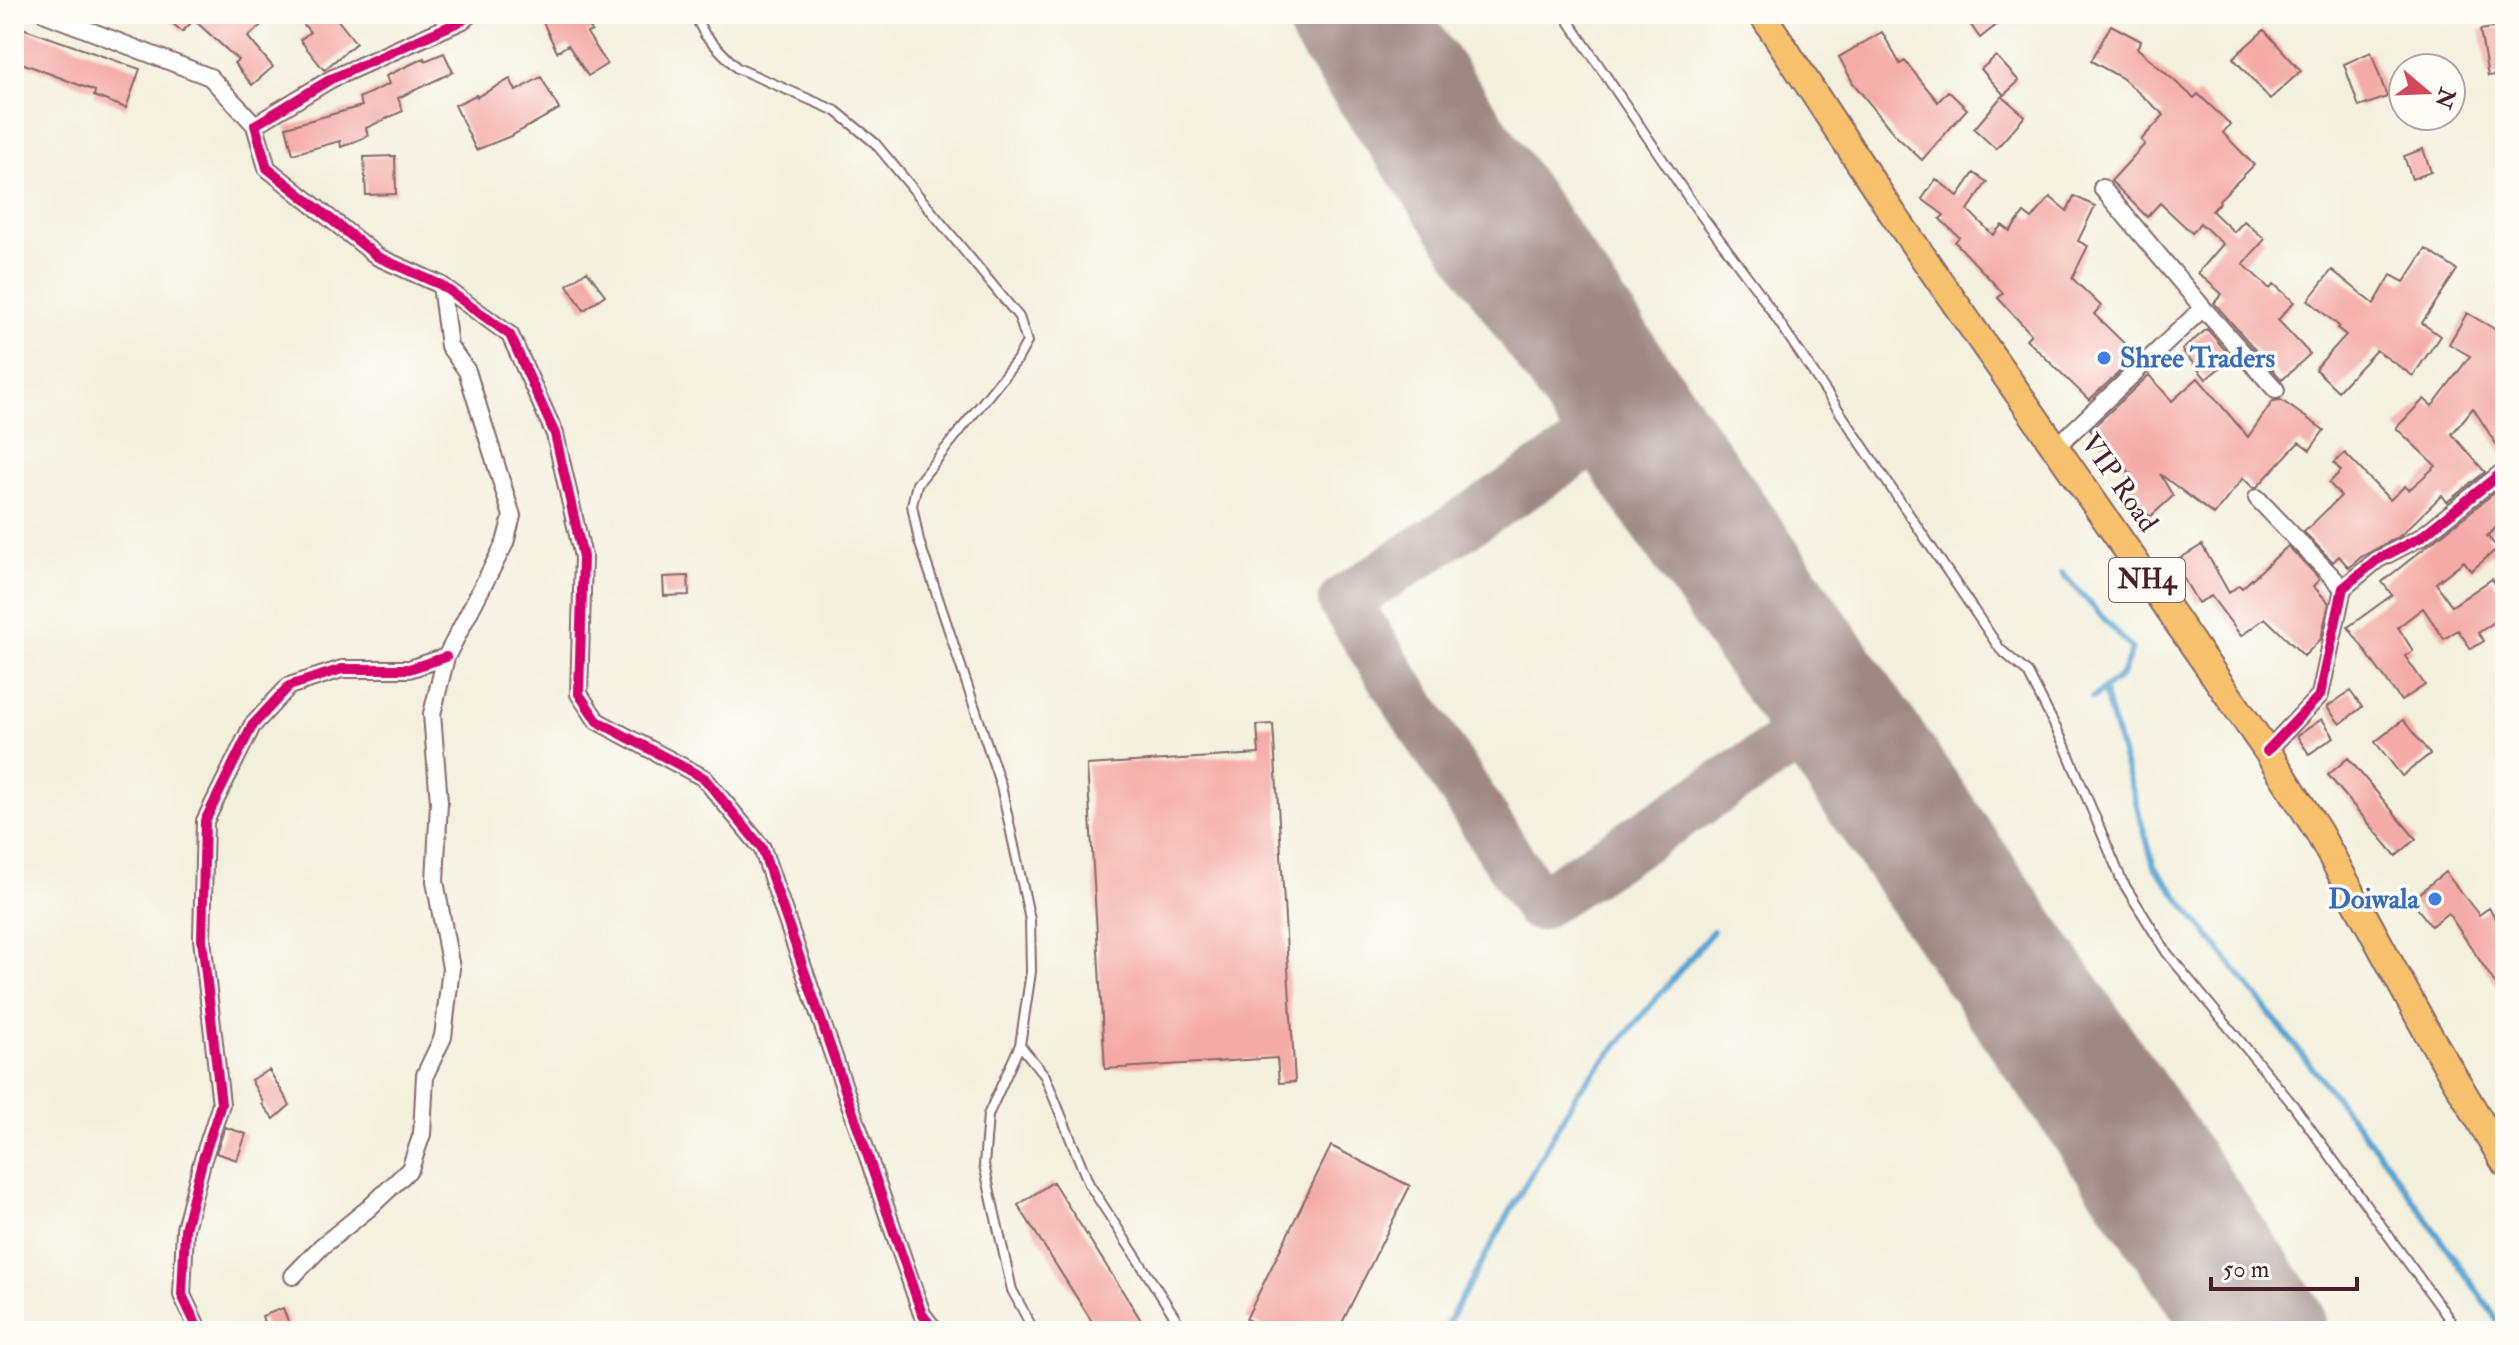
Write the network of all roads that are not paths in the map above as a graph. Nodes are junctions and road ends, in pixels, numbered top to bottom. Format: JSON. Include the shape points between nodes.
{"nodes":[{"id":1,"x":46,"y":14,"type":"edge"},
{"id":2,"x":470,"y":14,"type":"edge"},
{"id":3,"x":694,"y":14,"type":"edge"},
{"id":4,"x":1564,"y":14,"type":"edge"},
{"id":5,"x":1762,"y":14,"type":"edge"},
{"id":6,"x":255,"y":125,"type":"junction"},
{"id":7,"x":2102,"y":188,"type":"dead end"},
{"id":8,"x":441,"y":285,"type":"junction"},
{"id":9,"x":2203,"y":308,"type":"junction"},
{"id":10,"x":2276,"y":390,"type":"dead end"},
{"id":11,"x":2055,"y":448,"type":"junction"},
{"id":12,"x":2505,"y":470,"type":"edge"},
{"id":13,"x":2257,"y":498,"type":"dead end"},
{"id":14,"x":2343,"y":588,"type":"junction"},
{"id":15,"x":446,"y":657,"type":"junction"},
{"id":16,"x":2267,"y":751,"type":"junction"},
{"id":17,"x":1020,"y":1045,"type":"junction"},
{"id":18,"x":2505,"y":1163,"type":"edge"},
{"id":19,"x":293,"y":1276,"type":"dead end"},
{"id":20,"x":199,"y":1331,"type":"edge"},
{"id":21,"x":935,"y":1331,"type":"edge"},
{"id":22,"x":1034,"y":1331,"type":"edge"},
{"id":23,"x":1184,"y":1331,"type":"edge"},
{"id":24,"x":2458,"y":1331,"type":"edge"}],
"edges":[{"from":1,"to":6,"type":"street","via":[[210,77]]},
{"from":2,"to":6,"type":"street","via":[[331,79]]},
{"from":3,"to":17,"type":"lane","via":[[705,35],[737,68],[836,111],[875,143],[1019,317],[1027,342],[917,484],[912,505],[919,541],[1001,786],[1030,920],[1031,972]]},
{"from":4,"to":24,"type":"lane","via":[[2000,649],[2028,673],[2122,881],[2167,953],[2294,1106]]},
{"from":5,"to":11,"type":"highway","name":"VIP Road","number":"NH4"},
{"from":6,"to":8,"type":"street","via":[[267,168],[378,257]]},
{"from":7,"to":9,"type":"street"},
{"from":8,"to":15,"type":"street","via":[[449,346],[467,371],[512,516],[505,543]]},
{"from":8,"to":21,"type":"street","via":[[510,335],[555,434],[583,557],[579,694],[597,721],[704,778],[762,848],[922,1314]]},
{"from":9,"to":10,"type":"street"},
{"from":9,"to":11,"type":"street"},
{"from":11,"to":16,"type":"highway","name":"VIP Road","number":"NH4"},
{"from":12,"to":14,"type":"street","via":[[2421,537],[2377,560]]},
{"from":13,"to":14,"type":"street"},
{"from":14,"to":16,"type":"street","via":[[2320,695]]},
{"from":15,"to":19,"type":"street","via":[[432,714],[439,802],[435,881],[451,968],[443,1037],[425,1075],[422,1134],[410,1169]]},
{"from":15,"to":20,"type":"street","via":[[409,669],[342,669],[289,686],[252,726],[205,821],[202,939],[221,1104],[185,1229],[182,1295]]},
{"from":16,"to":18,"type":"highway","name":"VIP Road","number":"NH4","via":[[2319,833]]},
{"from":17,"to":22,"type":"lane","via":[[988,1115],[984,1165],[1012,1290]]},
{"from":17,"to":23,"type":"lane","via":[[1045,1076],[1089,1184]]}]}
